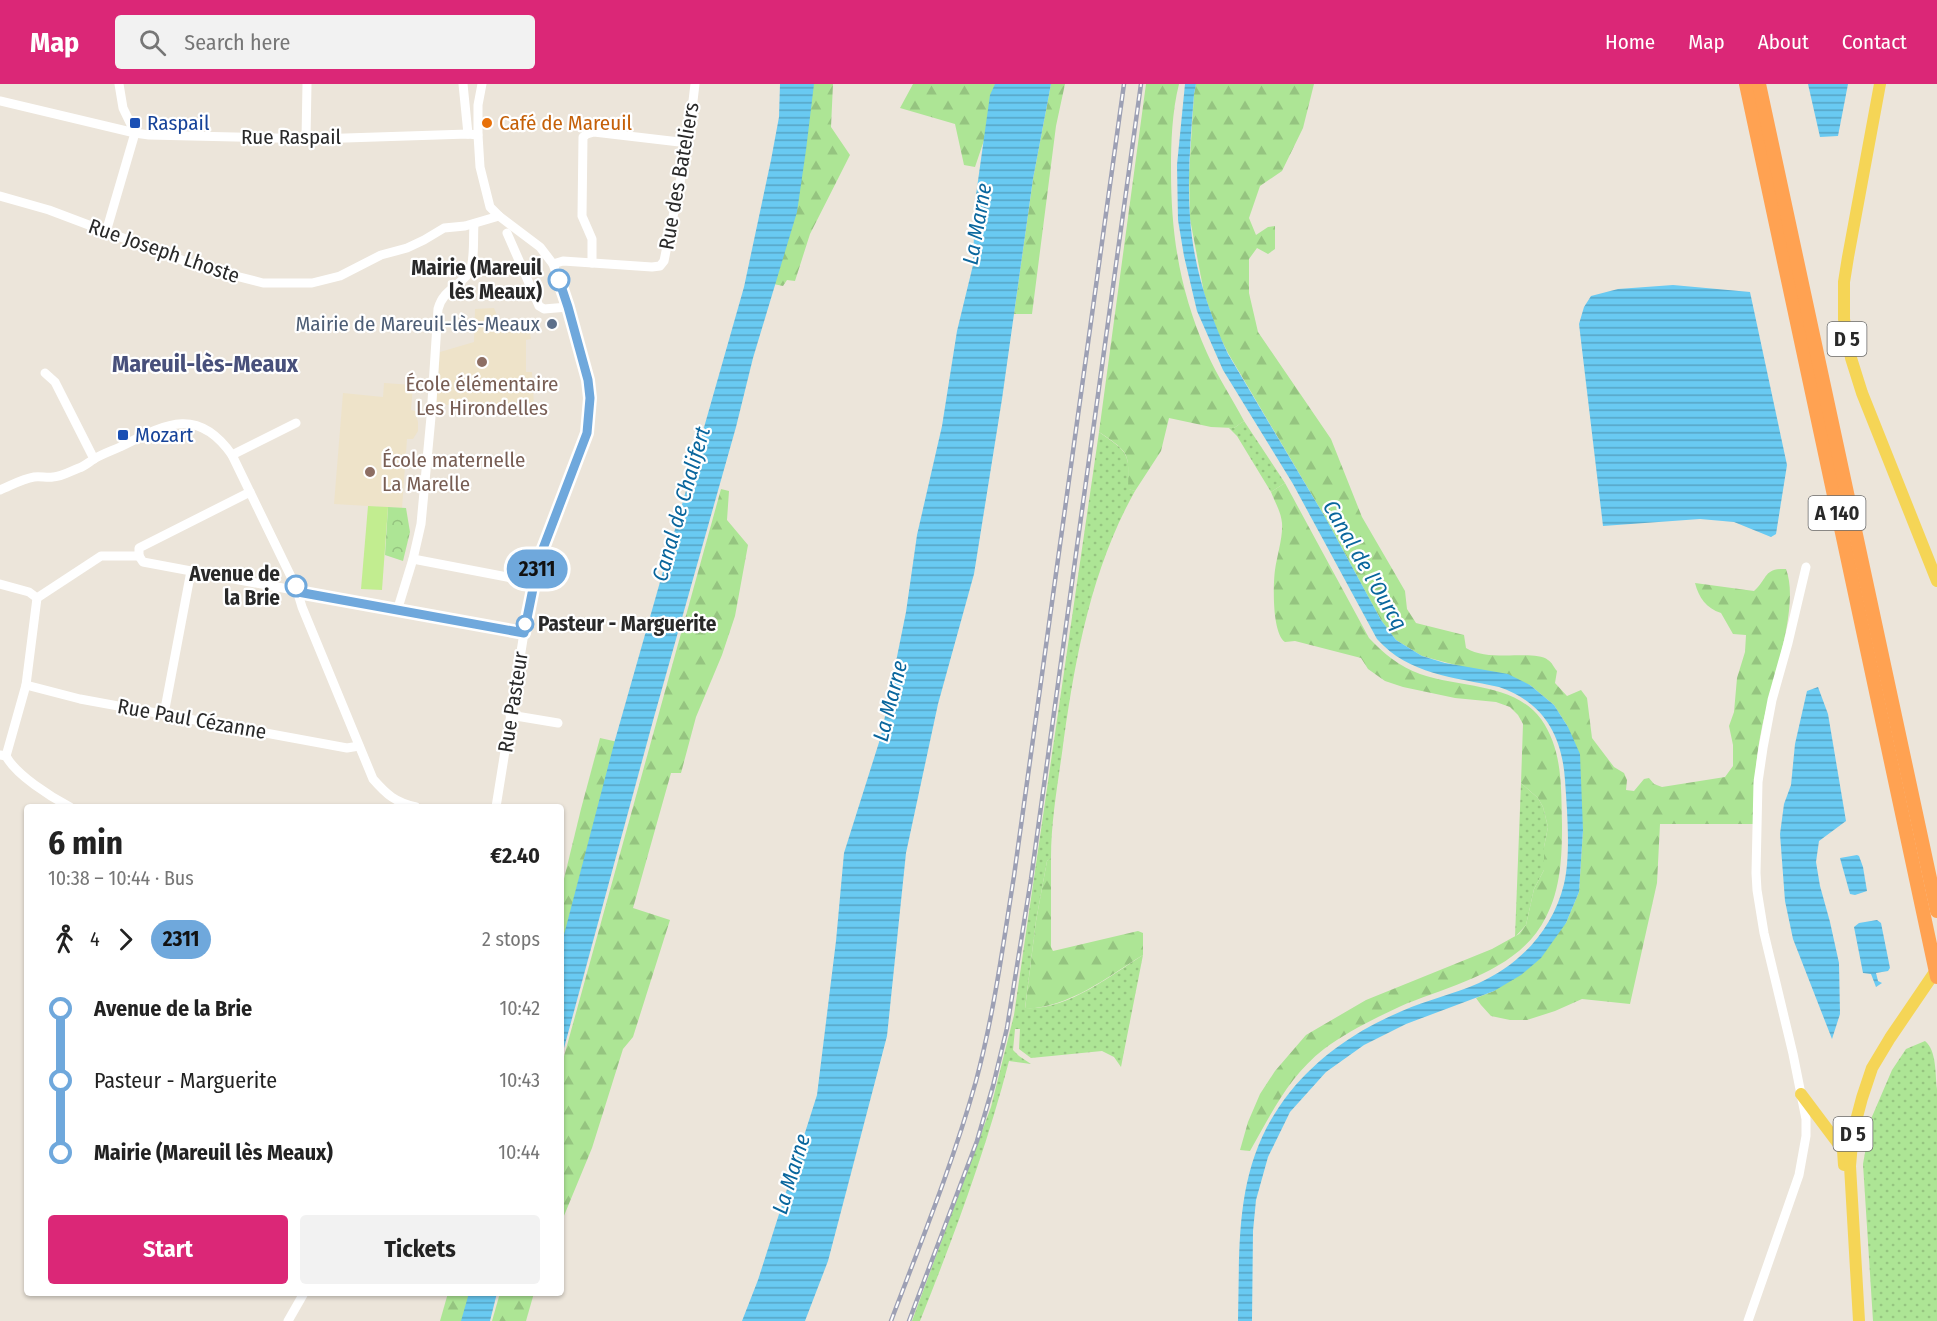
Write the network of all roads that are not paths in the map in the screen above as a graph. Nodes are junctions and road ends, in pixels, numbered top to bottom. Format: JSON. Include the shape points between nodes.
{"nodes":[{"id":1,"x":119,"y":84,"type":"edge"},
{"id":2,"x":307,"y":84,"type":"edge"},
{"id":3,"x":463,"y":84,"type":"edge"},
{"id":4,"x":482,"y":84,"type":"edge"},
{"id":5,"x":695,"y":84,"type":"edge"},
{"id":6,"x":1746,"y":84,"type":"edge"},
{"id":7,"x":1759,"y":84,"type":"edge"},
{"id":8,"x":1880,"y":84,"type":"edge"},
{"id":9,"x":0,"y":100,"type":"edge"},
{"id":10,"x":135,"y":134,"type":"junction"},
{"id":11,"x":473,"y":134,"type":"junction"},
{"id":12,"x":306,"y":139,"type":"junction"},
{"id":13,"x":688,"y":143,"type":"junction"},
{"id":14,"x":0,"y":196,"type":"edge"},
{"id":15,"x":499,"y":216,"type":"junction"},
{"id":16,"x":474,"y":224,"type":"junction"},
{"id":17,"x":106,"y":231,"type":"junction"},
{"id":18,"x":507,"y":233,"type":"dead end"},
{"id":19,"x":592,"y":263,"type":"junction"},
{"id":20,"x":553,"y":264,"type":"junction"},
{"id":21,"x":568,"y":307,"type":"junction"},
{"id":22,"x":45,"y":373,"type":"dead end"},
{"id":23,"x":296,"y":423,"type":"dead end"},
{"id":24,"x":232,"y":455,"type":"junction"},
{"id":25,"x":94,"y":459,"type":"junction"},
{"id":26,"x":0,"y":490,"type":"edge"},
{"id":27,"x":250,"y":492,"type":"junction"},
{"id":28,"x":139,"y":556,"type":"junction"},
{"id":29,"x":413,"y":559,"type":"junction"},
{"id":30,"x":1806,"y":567,"type":"dead end"},
{"id":31,"x":191,"y":572,"type":"junction"},
{"id":32,"x":1937,"y":581,"type":"edge"},
{"id":33,"x":0,"y":584,"type":"edge"},
{"id":34,"x":534,"y":586,"type":"junction"},
{"id":35,"x":298,"y":592,"type":"junction"},
{"id":36,"x":37,"y":597,"type":"junction"},
{"id":37,"x":397,"y":611,"type":"junction"},
{"id":38,"x":524,"y":633,"type":"junction"},
{"id":39,"x":26,"y":685,"type":"junction"},
{"id":40,"x":164,"y":714,"type":"junction"},
{"id":41,"x":510,"y":715,"type":"junction"},
{"id":42,"x":558,"y":723,"type":"dead end"},
{"id":43,"x":359,"y":746,"type":"junction"},
{"id":44,"x":3,"y":756,"type":"edge"},
{"id":45,"x":64,"y":804,"type":"edge"},
{"id":46,"x":403,"y":804,"type":"edge"},
{"id":47,"x":496,"y":804,"type":"edge"},
{"id":48,"x":1937,"y":911,"type":"edge"},
{"id":49,"x":1937,"y":969,"type":"edge"},
{"id":50,"x":1937,"y":977,"type":"edge"},
{"id":51,"x":1801,"y":1094,"type":"junction"},
{"id":52,"x":302,"y":1296,"type":"edge"},
{"id":53,"x":1858,"y":1301,"type":"junction"},
{"id":54,"x":288,"y":1321,"type":"edge"},
{"id":55,"x":1748,"y":1321,"type":"edge"},
{"id":56,"x":1859,"y":1321,"type":"edge"}],
"edges":[{"from":1,"to":10,"type":"street","via":[[123,108]]},
{"from":2,"to":12,"type":"street"},
{"from":3,"to":11,"type":"street"},
{"from":4,"to":11,"type":"street"},
{"from":5,"to":13,"type":"street","name":"Rue des Bateliers"},
{"from":6,"to":50,"type":"highway","number":"A 140"},
{"from":7,"to":48,"type":"highway","number":"A 140"},
{"from":8,"to":32,"type":"main road","number":"D 5","via":[[1844,282],[1844,319],[1862,393]]},
{"from":9,"to":10,"type":"street","name":"Rue Raspail"},
{"from":10,"to":12,"type":"street","name":"Rue Raspail"},
{"from":10,"to":17,"type":"street"},
{"from":11,"to":12,"type":"street","name":"Rue Raspail"},
{"from":11,"to":15,"type":"street","via":[[487,198]]},
{"from":13,"to":19,"type":"street","name":"Rue des Bateliers","via":[[664,261],[660,266]]},
{"from":13,"to":19,"type":"street","via":[[594,132],[583,137],[582,216],[592,238]]},
{"from":14,"to":17,"type":"street","name":"Rue Joseph Lhoste"},
{"from":15,"to":16,"type":"street","name":"Rue Joseph Lhoste"},
{"from":15,"to":20,"type":"street","via":[[540,247]]},
{"from":16,"to":17,"type":"street","name":"Rue Joseph Lhoste","via":[[444,228],[340,276],[312,283],[263,283],[225,274]]},
{"from":16,"to":29,"type":"street","via":[[472,266],[440,300],[438,309],[423,506]]},
{"from":18,"to":21,"type":"street","via":[[539,306]]},
{"from":19,"to":20,"type":"street"},
{"from":20,"to":21,"type":"street","name":"Rue Pasteur"},
{"from":21,"to":34,"type":"street","name":"Rue Pasteur","via":[[588,380],[587,433],[539,559]]},
{"from":22,"to":25,"type":"street","via":[[55,382]]},
{"from":23,"to":24,"type":"street"},
{"from":24,"to":25,"type":"street","via":[[212,433],[178,423]]},
{"from":24,"to":27,"type":"street"},
{"from":25,"to":26,"type":"street","via":[[55,477],[18,481]]},
{"from":27,"to":28,"type":"street","via":[[139,548]]},
{"from":27,"to":35,"type":"street"},
{"from":28,"to":31,"type":"street","via":[[143,562]]},
{"from":28,"to":36,"type":"street","via":[[101,556]]},
{"from":29,"to":34,"type":"street"},
{"from":29,"to":37,"type":"street"},
{"from":30,"to":51,"type":"street","via":[[1763,748],[1758,782],[1756,873],[1764,933]]},
{"from":31,"to":35,"type":"street"},
{"from":31,"to":40,"type":"street"},
{"from":33,"to":36,"type":"street"},
{"from":34,"to":38,"type":"street","name":"Rue Pasteur"},
{"from":35,"to":37,"type":"street"},
{"from":35,"to":43,"type":"street"},
{"from":36,"to":39,"type":"street"},
{"from":37,"to":38,"type":"street"},
{"from":38,"to":41,"type":"street","name":"Rue Pasteur"},
{"from":39,"to":40,"type":"street","name":"Rue Paul Cézanne"},
{"from":39,"to":44,"type":"street"},
{"from":40,"to":43,"type":"street","name":"Rue Paul Cézanne","via":[[347,748]]},
{"from":41,"to":42,"type":"street"},
{"from":41,"to":47,"type":"street","name":"Rue Pasteur"},
{"from":43,"to":46,"type":"street","via":[[373,779]]},
{"from":44,"to":45,"type":"street"},
{"from":49,"to":53,"type":"main road","number":"D 5","via":[[1872,1068],[1853,1131],[1850,1166]]},
{"from":51,"to":53,"type":"main road","via":[[1843,1150]]},
{"from":51,"to":55,"type":"street","via":[[1806,1136],[1799,1175]]},
{"from":52,"to":54,"type":"street"},
{"from":53,"to":56,"type":"main road","number":"D 5"}]}
